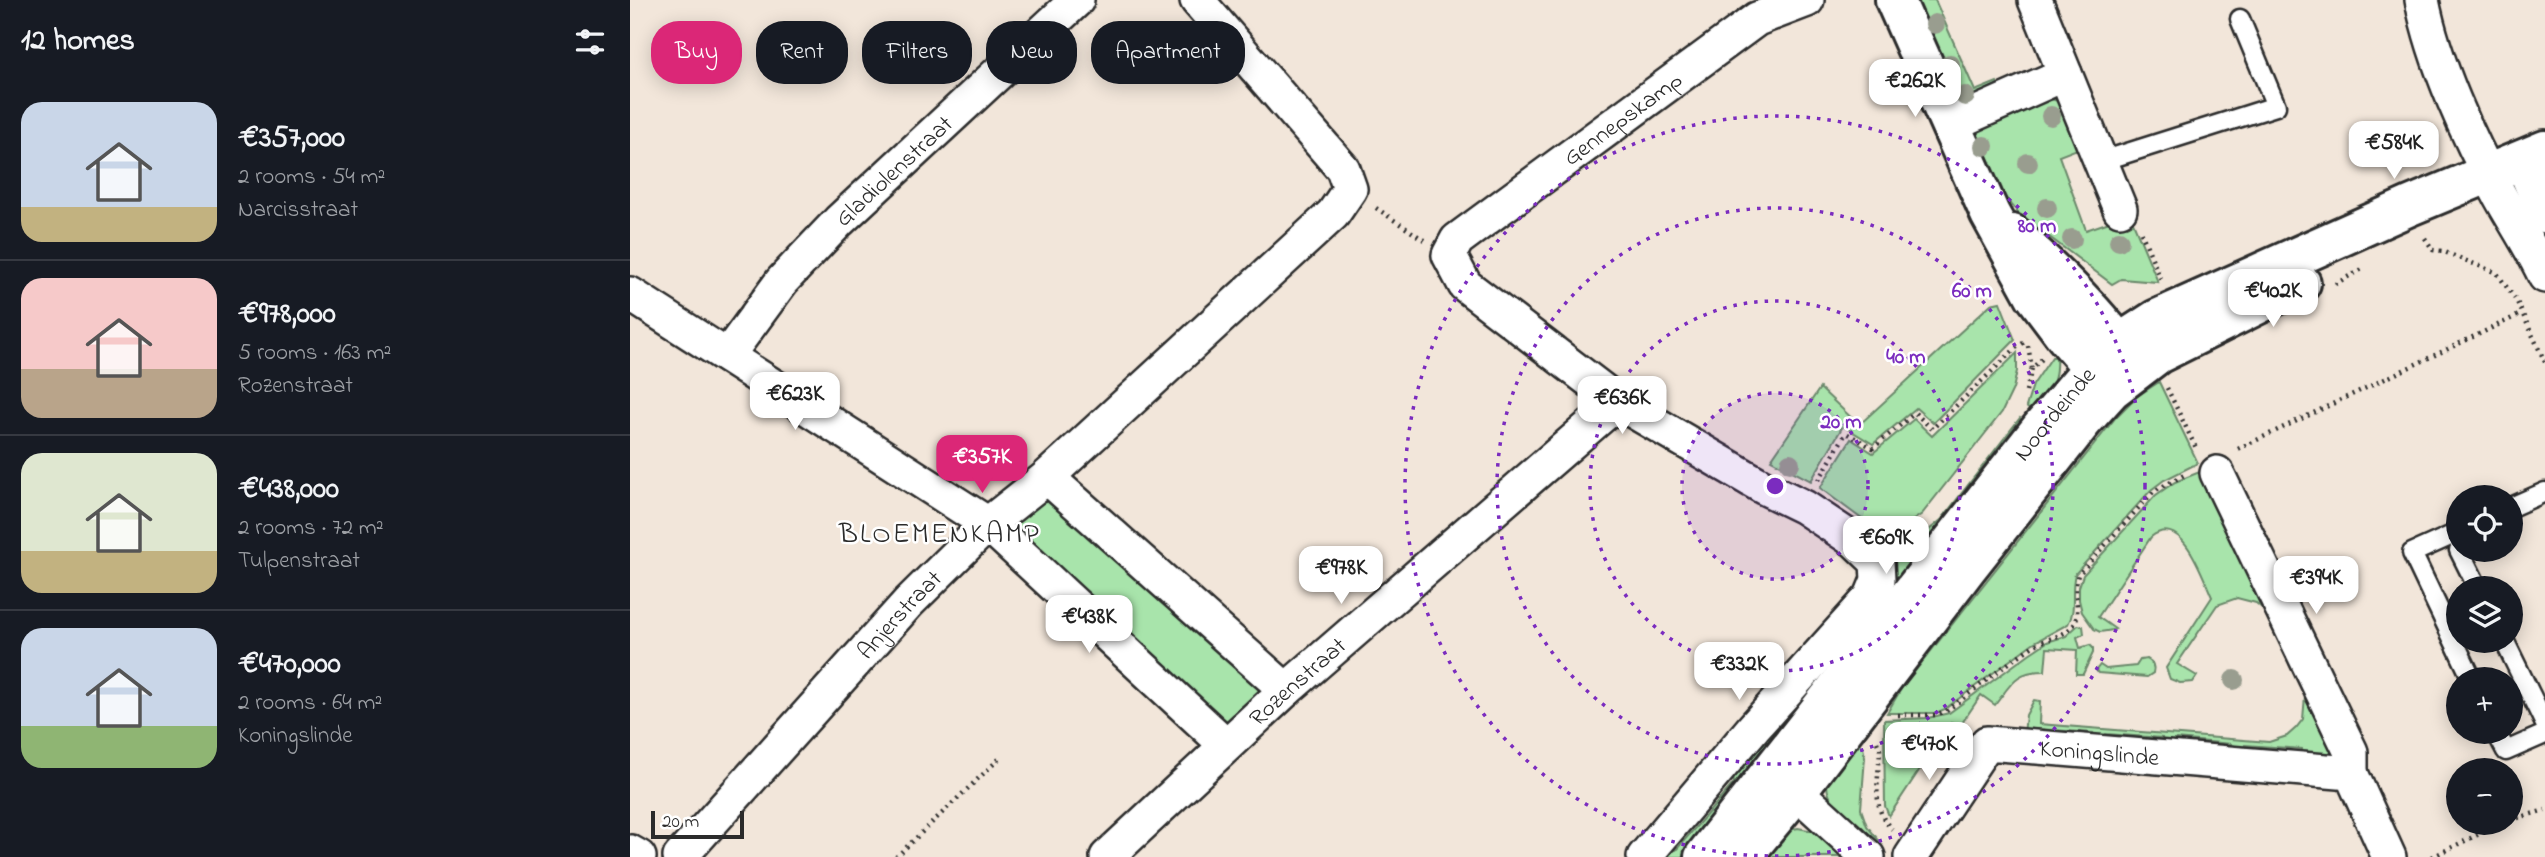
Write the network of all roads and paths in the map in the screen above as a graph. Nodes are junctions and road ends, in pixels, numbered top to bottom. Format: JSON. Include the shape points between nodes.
{"nodes":[{"id":1,"x":1077,"y":0,"type":"edge"},
{"id":2,"x":1197,"y":0,"type":"edge"},
{"id":3,"x":1807,"y":0,"type":"edge"},
{"id":4,"x":1895,"y":0,"type":"edge"},
{"id":5,"x":2035,"y":0,"type":"edge"},
{"id":6,"x":2422,"y":0,"type":"edge"},
{"id":7,"x":2240,"y":19,"type":"dead end"},
{"id":8,"x":2065,"y":74,"type":"junction"},
{"id":9,"x":1950,"y":125,"type":"junction"},
{"id":10,"x":2102,"y":161,"type":"junction"},
{"id":11,"x":2525,"y":179,"type":"edge"},
{"id":12,"x":1350,"y":189,"type":"junction"},
{"id":13,"x":2120,"y":209,"type":"joint"},
{"id":14,"x":2419,"y":228,"type":"junction"},
{"id":15,"x":1449,"y":255,"type":"junction"},
{"id":16,"x":2545,"y":276,"type":"edge"},
{"id":17,"x":2163,"y":284,"type":"dead end"},
{"id":18,"x":630,"y":294,"type":"edge"},
{"id":19,"x":2521,"y":314,"type":"junction"},
{"id":20,"x":2027,"y":340,"type":"dead end"},
{"id":21,"x":727,"y":356,"type":"junction"},
{"id":22,"x":2545,"y":362,"type":"edge"},
{"id":23,"x":2126,"y":371,"type":"junction"},
{"id":24,"x":1618,"y":402,"type":"junction"},
{"id":25,"x":2211,"y":469,"type":"junction"},
{"id":26,"x":1046,"y":477,"type":"junction"},
{"id":27,"x":2545,"y":492,"type":"edge"},
{"id":28,"x":2523,"y":502,"type":"edge"},
{"id":29,"x":1804,"y":507,"type":"junction"},
{"id":30,"x":988,"y":524,"type":"junction"},
{"id":31,"x":2446,"y":544,"type":"edge"},
{"id":32,"x":2510,"y":653,"type":"edge"},
{"id":33,"x":2466,"y":667,"type":"edge"},
{"id":34,"x":1286,"y":690,"type":"junction"},
{"id":35,"x":1895,"y":715,"type":"dead end"},
{"id":36,"x":2545,"y":724,"type":"edge"},
{"id":37,"x":1871,"y":734,"type":"dead end"},
{"id":38,"x":2545,"y":734,"type":"edge"},
{"id":39,"x":2503,"y":744,"type":"edge"},
{"id":40,"x":2522,"y":744,"type":"edge"},
{"id":41,"x":2523,"y":744,"type":"edge"},
{"id":42,"x":1226,"y":745,"type":"junction"},
{"id":43,"x":1002,"y":756,"type":"dead end"},
{"id":44,"x":2351,"y":773,"type":"junction"},
{"id":45,"x":1784,"y":780,"type":"junction"},
{"id":46,"x":2545,"y":810,"type":"edge"},
{"id":47,"x":2523,"y":816,"type":"edge"},
{"id":48,"x":2477,"y":835,"type":"edge"},
{"id":49,"x":630,"y":852,"type":"edge"},
{"id":50,"x":1913,"y":854,"type":"edge"},
{"id":51,"x":639,"y":857,"type":"edge"},
{"id":52,"x":680,"y":857,"type":"edge"},
{"id":53,"x":895,"y":857,"type":"edge"},
{"id":54,"x":1107,"y":857,"type":"edge"},
{"id":55,"x":1644,"y":857,"type":"edge"},
{"id":56,"x":1704,"y":857,"type":"edge"},
{"id":57,"x":1742,"y":857,"type":"edge"},
{"id":58,"x":1868,"y":857,"type":"edge"},
{"id":59,"x":2389,"y":857,"type":"edge"},
{"id":60,"x":2432,"y":857,"type":"edge"}],
"edges":[{"from":1,"to":21,"type":"street","name":"Gladiolenstraat","via":[[839,221],[782,281]]},
{"from":2,"to":12,"type":"street","via":[[1343,169]]},
{"from":3,"to":15,"type":"street","name":"Gennepskamp","via":[[1756,19],[1457,240]]},
{"from":4,"to":9,"type":"street"},
{"from":5,"to":8,"type":"street"},
{"from":6,"to":11,"type":"street","via":[[2428,35],[2456,103]]},
{"from":7,"to":10,"type":"lane","via":[[2276,106]]},
{"from":8,"to":9,"type":"street"},
{"from":8,"to":10,"type":"street"},
{"from":9,"to":23,"type":"street","via":[[1990,214],[2059,277]]},
{"from":10,"to":13,"type":"street"},
{"from":11,"to":14,"type":"street","name":"Noordeinde"},
{"from":11,"to":16,"type":"street","via":[[2533,251]]},
{"from":11,"to":23,"type":"street","name":"Noordeinde","via":[[2157,319]]},
{"from":12,"to":15,"type":"path"},
{"from":12,"to":26,"type":"street","name":"Anjerstraat","via":[[1333,214]]},
{"from":13,"to":17,"type":"path","via":[[2133,212]]},
{"from":14,"to":19,"type":"path","via":[[2432,250],[2497,273]]},
{"from":14,"to":23,"type":"street","name":"Noordeinde"},
{"from":15,"to":24,"type":"street","via":[[1465,285]]},
{"from":18,"to":21,"type":"street"},
{"from":19,"to":22,"type":"path"},
{"from":19,"to":25,"type":"path"},
{"from":20,"to":29,"type":"path","via":[[1932,429],[1915,413],[1873,448],[1846,433]]},
{"from":21,"to":30,"type":"street"},
{"from":23,"to":25,"type":"path"},
{"from":23,"to":45,"type":"street","name":"Noordeinde","via":[[2042,427]]},
{"from":24,"to":29,"type":"street"},
{"from":24,"to":34,"type":"street","name":"Rozenstraat"},
{"from":25,"to":35,"type":"path","via":[[2169,481],[2154,491],[2078,575],[2078,614],[2067,631],[2033,646],[1946,711]]},
{"from":25,"to":44,"type":"street","via":[[2351,752]]},
{"from":26,"to":30,"type":"street","name":"Anjerstraat"},
{"from":26,"to":34,"type":"street"},
{"from":27,"to":28,"type":"lane"},
{"from":29,"to":55,"type":"street","via":[[1877,562],[1878,580],[1871,597]]},
{"from":30,"to":42,"type":"street"},
{"from":30,"to":52,"type":"street","name":"Anjerstraat","via":[[908,603]]},
{"from":31,"to":33,"type":"lane","via":[[2412,553]]},
{"from":32,"to":36,"type":"lane"},
{"from":34,"to":42,"type":"street","name":"Rozenstraat"},
{"from":37,"to":50,"type":"path","via":[[1880,750],[1880,816]]},
{"from":38,"to":41,"type":"lane"},
{"from":39,"to":40,"type":"lane","via":[[2506,751]]},
{"from":42,"to":54,"type":"street","name":"Rozenstraat"},
{"from":43,"to":53,"type":"path"},
{"from":44,"to":50,"type":"street","name":"Koningslinde","via":[[1987,743]]},
{"from":44,"to":59,"type":"street"},
{"from":45,"to":56,"type":"street","name":"Noordeinde"},
{"from":45,"to":57,"type":"street","name":"Noordeinde"},
{"from":45,"to":58,"type":"street"},
{"from":46,"to":47,"type":"path"},
{"from":48,"to":60,"type":"path"},
{"from":49,"to":51,"type":"street"}]}
